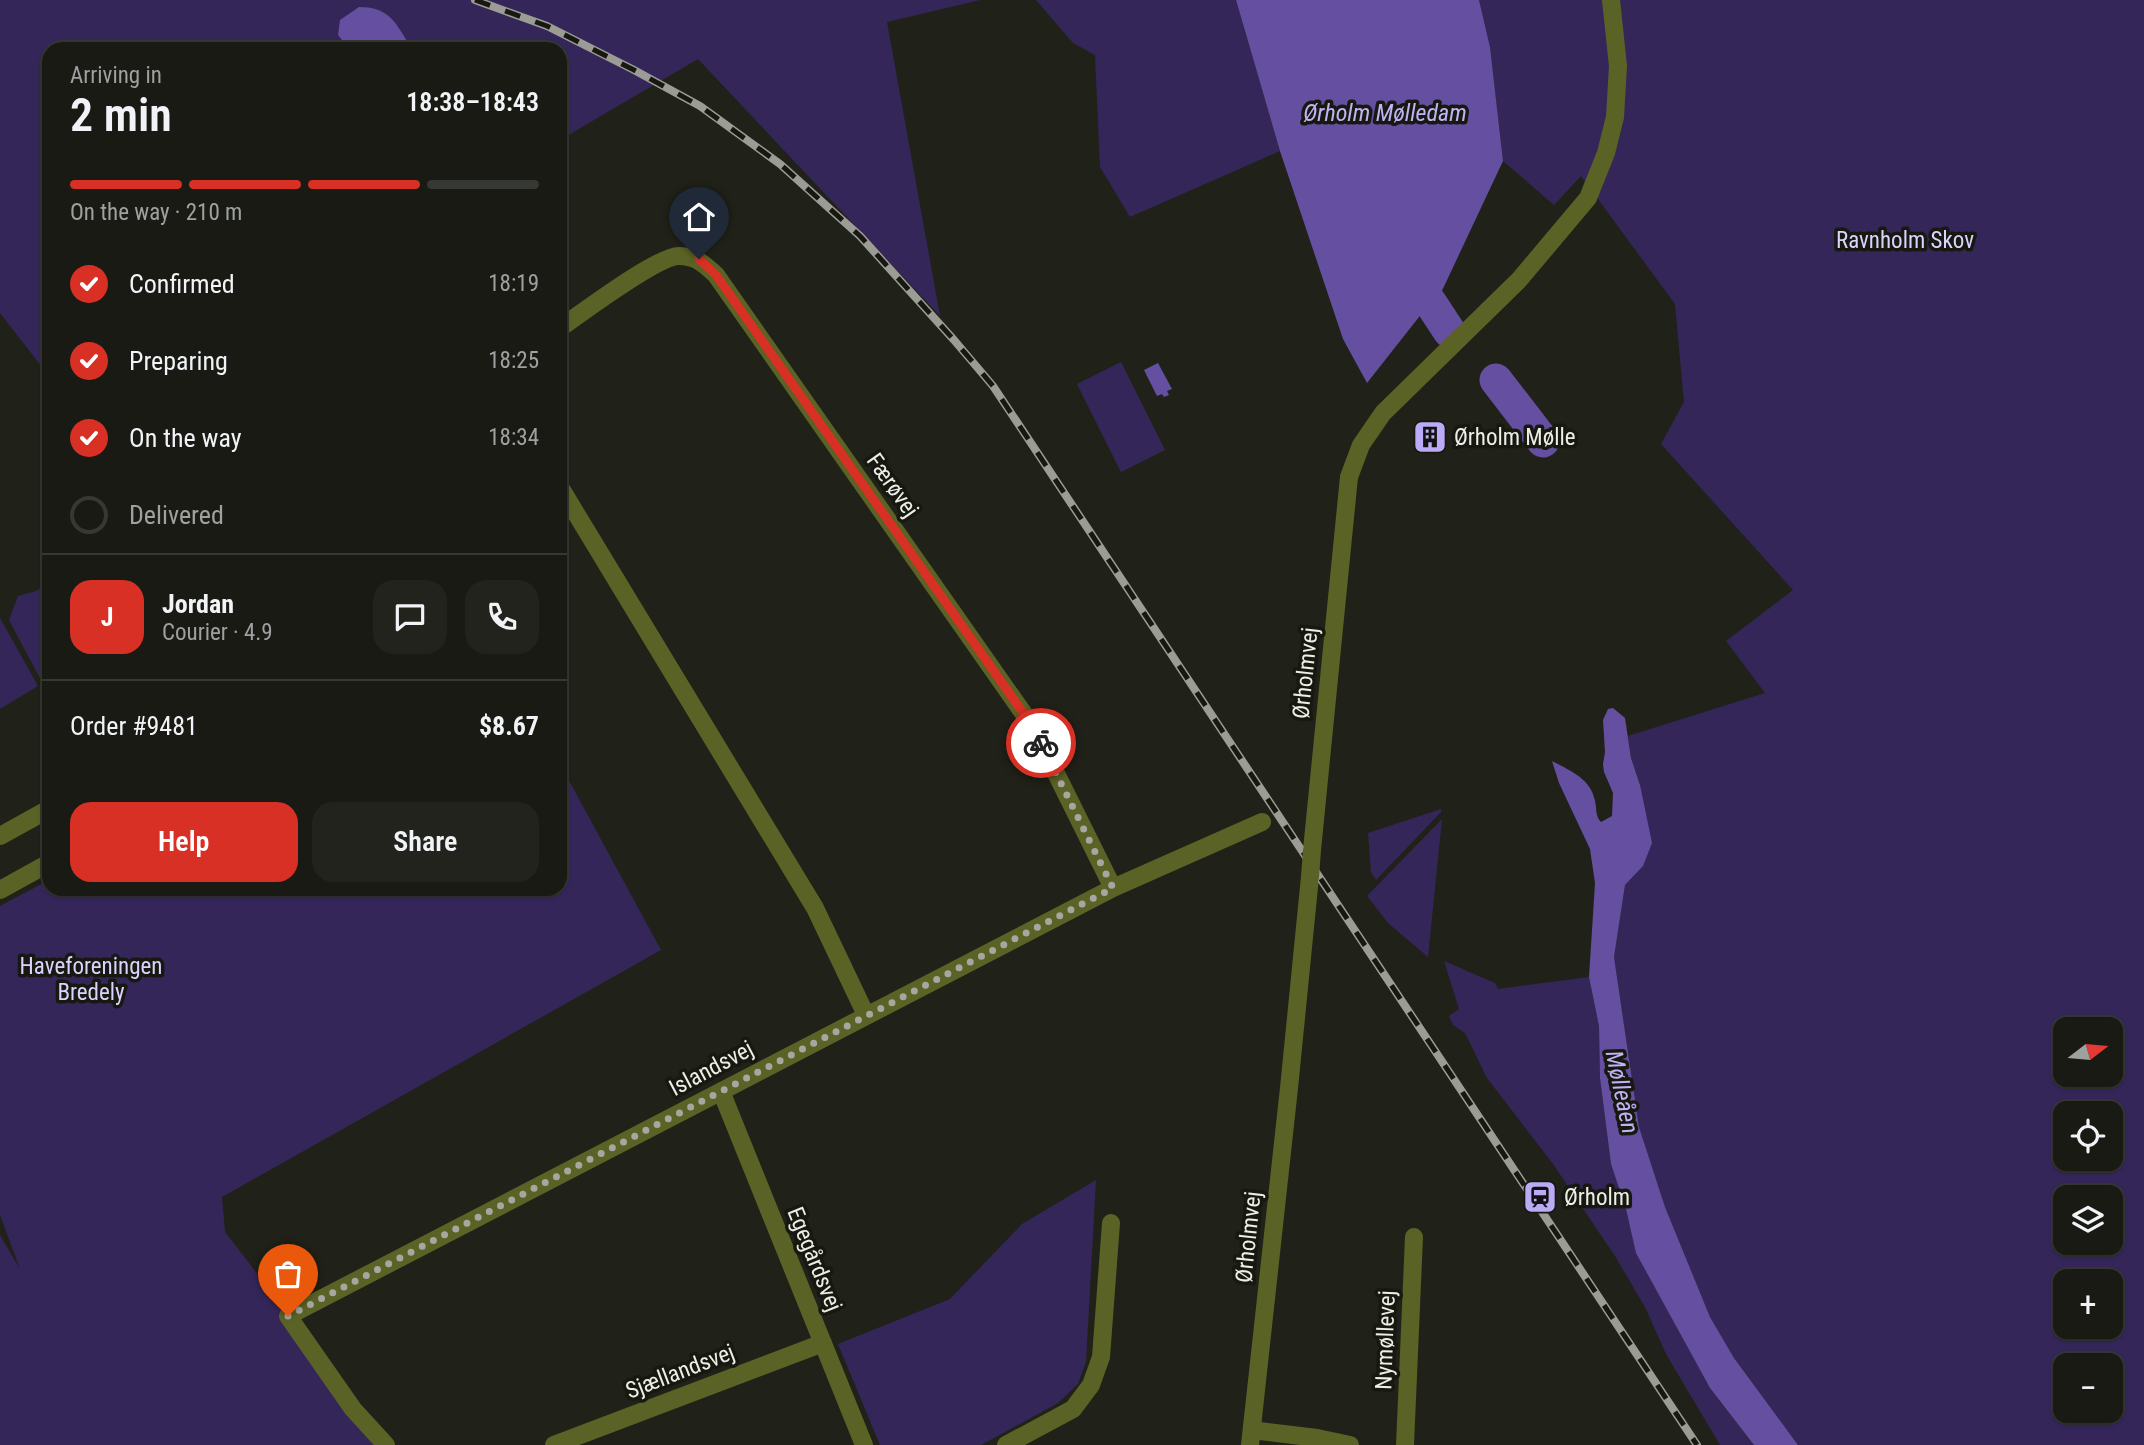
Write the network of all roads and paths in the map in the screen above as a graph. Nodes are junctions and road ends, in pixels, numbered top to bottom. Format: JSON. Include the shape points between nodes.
{"nodes":[{"id":1,"x":1611,"y":0,"type":"edge"},
{"id":2,"x":567,"y":323,"type":"edge"},
{"id":3,"x":567,"y":499,"type":"edge"},
{"id":4,"x":42,"y":813,"type":"edge"},
{"id":5,"x":1262,"y":822,"type":"dead end"},
{"id":6,"x":0,"y":836,"type":"edge"},
{"id":7,"x":42,"y":867,"type":"edge"},
{"id":8,"x":1113,"y":888,"type":"junction"},
{"id":9,"x":0,"y":890,"type":"edge"},
{"id":10,"x":866,"y":1015,"type":"junction"},
{"id":11,"x":721,"y":1091,"type":"junction"},
{"id":12,"x":1111,"y":1223,"type":"dead end"},
{"id":13,"x":1414,"y":1237,"type":"dead end"},
{"id":14,"x":823,"y":1343,"type":"junction"},
{"id":15,"x":1251,"y":1437,"type":"edge"},
{"id":16,"x":386,"y":1445,"type":"edge"},
{"id":17,"x":554,"y":1445,"type":"edge"},
{"id":18,"x":864,"y":1445,"type":"edge"},
{"id":19,"x":1006,"y":1445,"type":"edge"},
{"id":20,"x":1350,"y":1445,"type":"edge"},
{"id":21,"x":1405,"y":1445,"type":"edge"}],
"edges":[{"from":1,"to":15,"type":"street","name":"Ørholmvej","bridge":true,"via":[[1618,66],[1615,117],[1588,198],[1528,271],[1383,413],[1361,445],[1349,477]]},
{"from":2,"to":8,"type":"street","name":"Færøvej","via":[[651,267],[677,256],[699,259],[716,275],[1033,727]]},
{"from":3,"to":10,"type":"street","via":[[815,908]]},
{"from":4,"to":6,"type":"street"},
{"from":5,"to":8,"type":"street","name":"Islandsvej"},
{"from":7,"to":9,"type":"street"},
{"from":8,"to":10,"type":"street","name":"Islandsvej"},
{"from":10,"to":11,"type":"street","name":"Islandsvej"},
{"from":11,"to":14,"type":"street","name":"Egegårdsvej"},
{"from":11,"to":16,"type":"street","name":"Islandsvej","via":[[288,1316],[353,1409]]},
{"from":12,"to":19,"type":"street","via":[[1101,1357],[1091,1385],[1073,1409]]},
{"from":13,"to":21,"type":"street","name":"Nymøllevej"},
{"from":14,"to":17,"type":"street","name":"Sjællandsvej"},
{"from":14,"to":18,"type":"street","name":"Egegårdsvej"},
{"from":15,"to":20,"type":"street","via":[[1317,1438]]}]}
